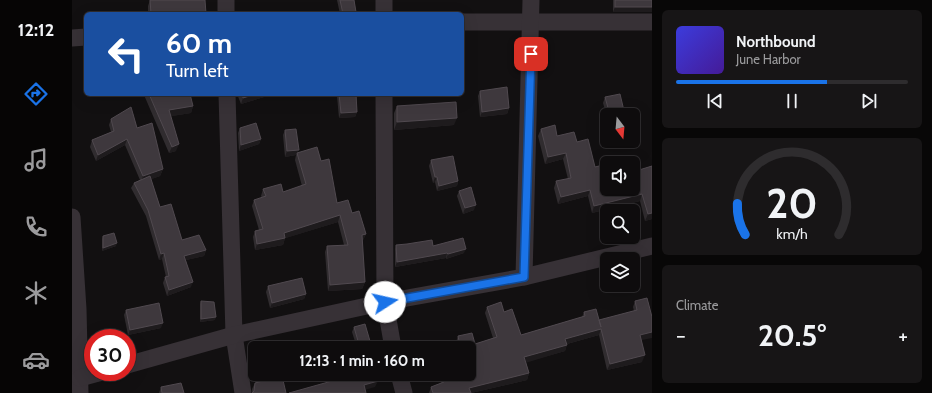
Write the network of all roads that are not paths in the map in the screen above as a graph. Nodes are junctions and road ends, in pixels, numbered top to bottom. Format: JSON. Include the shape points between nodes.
{"nodes":[{"id":1,"x":226,"y":0,"type":"edge"},
{"id":2,"x":384,"y":0,"type":"edge"},
{"id":3,"x":531,"y":0,"type":"edge"},
{"id":4,"x":226,"y":12,"type":"edge"},
{"id":5,"x":384,"y":12,"type":"edge"},
{"id":6,"x":464,"y":22,"type":"edge"},
{"id":7,"x":532,"y":22,"type":"junction"},
{"id":8,"x":652,"y":22,"type":"edge"},
{"id":9,"x":84,"y":37,"type":"edge"},
{"id":10,"x":72,"y":38,"type":"edge"},
{"id":11,"x":227,"y":96,"type":"edge"},
{"id":12,"x":384,"y":96,"type":"edge"},
{"id":13,"x":72,"y":217,"type":"edge"},
{"id":14,"x":652,"y":246,"type":"edge"},
{"id":15,"x":524,"y":277,"type":"junction"},
{"id":16,"x":385,"y":302,"type":"junction"},
{"id":17,"x":234,"y":335,"type":"junction"},
{"id":18,"x":392,"y":341,"type":"edge"},
{"id":19,"x":136,"y":362,"type":"edge"},
{"id":20,"x":401,"y":381,"type":"edge"},
{"id":21,"x":80,"y":386,"type":"edge"},
{"id":22,"x":243,"y":393,"type":"edge"},
{"id":23,"x":404,"y":393,"type":"edge"}],
"edges":[{"from":1,"to":4,"type":"street"},
{"from":2,"to":5,"type":"street"},
{"from":3,"to":7,"type":"street"},
{"from":6,"to":7,"type":"street"},
{"from":7,"to":8,"type":"street"},
{"from":7,"to":15,"type":"street"},
{"from":9,"to":10,"type":"street"},
{"from":11,"to":17,"type":"street"},
{"from":12,"to":16,"type":"street"},
{"from":13,"to":21,"type":"street"},
{"from":14,"to":15,"type":"street"},
{"from":15,"to":16,"type":"street"},
{"from":16,"to":17,"type":"street"},
{"from":16,"to":18,"type":"street"},
{"from":17,"to":19,"type":"street"},
{"from":17,"to":22,"type":"street"},
{"from":20,"to":23,"type":"street"}]}
